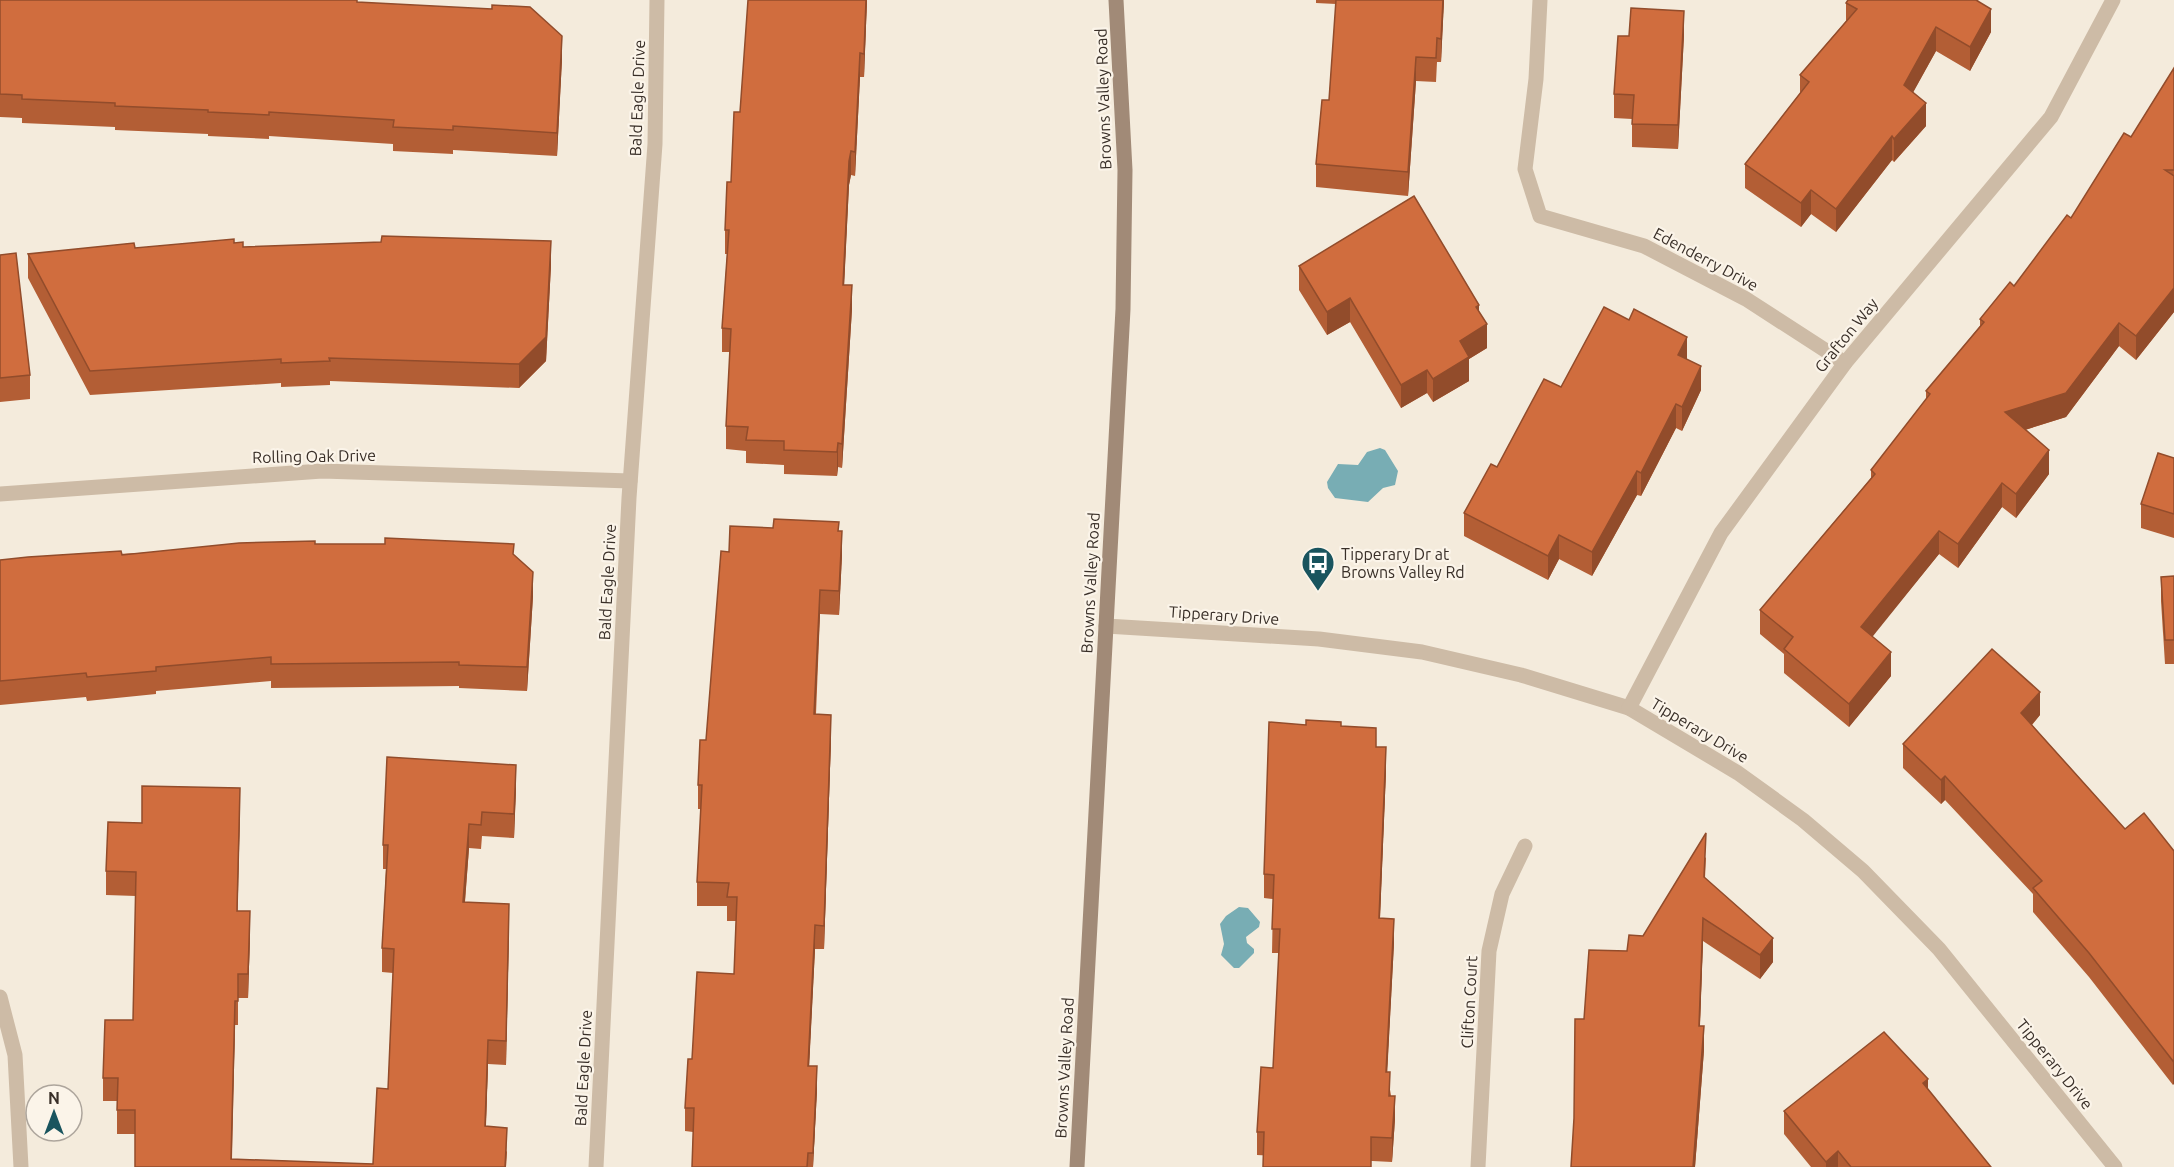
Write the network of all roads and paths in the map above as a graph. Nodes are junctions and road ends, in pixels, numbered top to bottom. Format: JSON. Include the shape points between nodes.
{"nodes":[{"id":1,"x":657,"y":0,"type":"edge"},
{"id":2,"x":1116,"y":0,"type":"edge"},
{"id":3,"x":1540,"y":0,"type":"edge"},
{"id":4,"x":2113,"y":0,"type":"edge"},
{"id":5,"x":1845,"y":363,"type":"junction"},
{"id":6,"x":630,"y":481,"type":"junction"},
{"id":7,"x":0,"y":494,"type":"edge"},
{"id":8,"x":1106,"y":626,"type":"junction"},
{"id":9,"x":1629,"y":708,"type":"junction"},
{"id":10,"x":1525,"y":846,"type":"dead end"},
{"id":11,"x":0,"y":997,"type":"edge"},
{"id":12,"x":21,"y":1167,"type":"edge"},
{"id":13,"x":596,"y":1167,"type":"edge"},
{"id":14,"x":1077,"y":1167,"type":"edge"},
{"id":15,"x":1478,"y":1167,"type":"edge"},
{"id":16,"x":2115,"y":1167,"type":"edge"}],
"edges":[{"from":1,"to":6,"type":"street","name":"Bald Eagle Drive","via":[[655,144]]},
{"from":2,"to":8,"type":"main road","name":"Browns Valley Road","via":[[1125,170],[1123,309]]},
{"from":3,"to":5,"type":"street","name":"Edenderry Drive","via":[[1526,169],[1540,216],[1644,246],[1746,299]]},
{"from":4,"to":5,"type":"street","name":"Grafton Way","via":[[2051,117]]},
{"from":5,"to":9,"type":"street","name":"Grafton Way","via":[[1721,533]]},
{"from":6,"to":7,"type":"street","name":"Rolling Oak Drive","via":[[322,471]]},
{"from":6,"to":13,"type":"street","name":"Bald Eagle Drive"},
{"from":8,"to":9,"type":"street","name":"Tipperary Drive","via":[[1319,639],[1422,652],[1521,675]]},
{"from":8,"to":14,"type":"main road","name":"Browns Valley Road"},
{"from":9,"to":16,"type":"street","name":"Tipperary Drive","via":[[1738,773],[1803,820],[1863,871],[1939,949]]},
{"from":10,"to":15,"type":"street","name":"Clifton Court","via":[[1502,894],[1489,951]]},
{"from":11,"to":12,"type":"street","via":[[15,1055]]}]}
